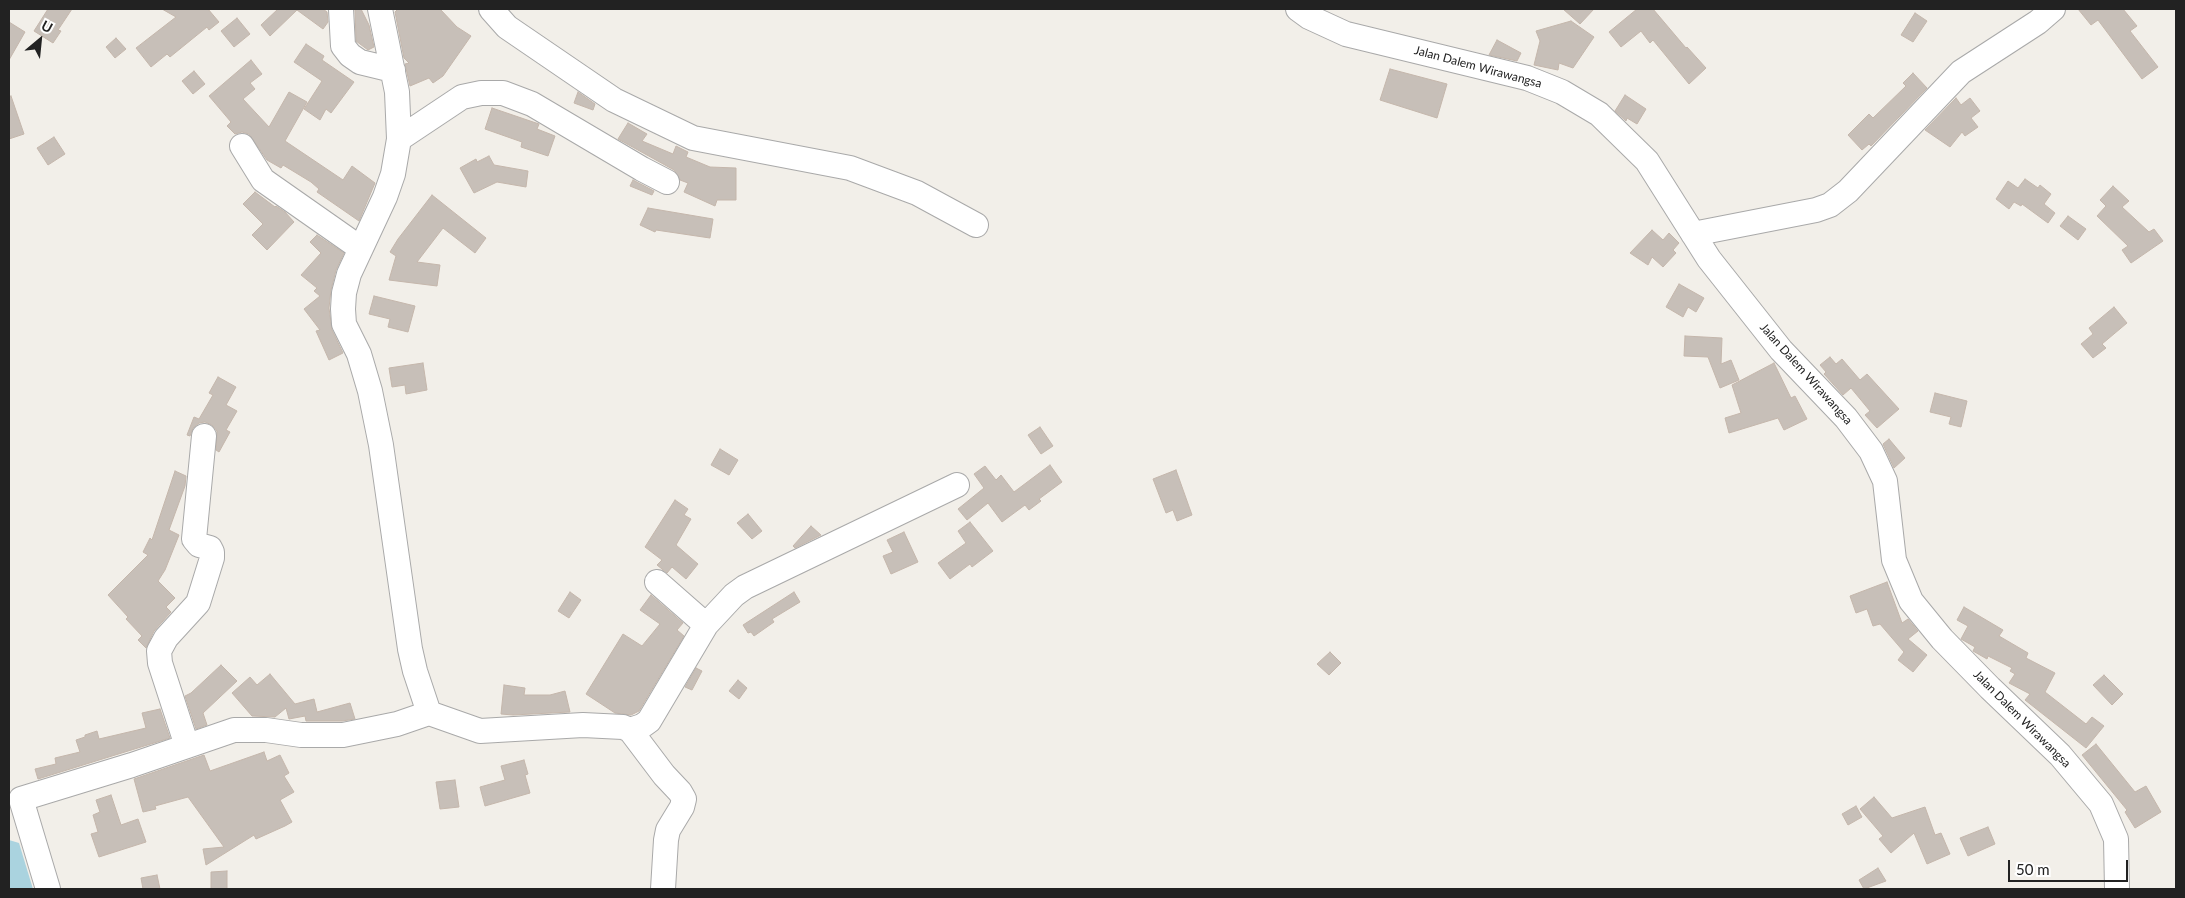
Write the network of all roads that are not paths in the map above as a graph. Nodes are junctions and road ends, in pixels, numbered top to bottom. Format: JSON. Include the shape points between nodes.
{"nodes":[{"id":1,"x":341,"y":9,"type":"edge"},
{"id":2,"x":380,"y":9,"type":"edge"},
{"id":3,"x":490,"y":9,"type":"edge"},
{"id":4,"x":1298,"y":9,"type":"edge"},
{"id":5,"x":2053,"y":9,"type":"edge"},
{"id":6,"x":393,"y":70,"type":"junction"},
{"id":7,"x":398,"y":139,"type":"junction"},
{"id":8,"x":242,"y":146,"type":"dead end"},
{"id":9,"x":667,"y":182,"type":"dead end"},
{"id":10,"x":976,"y":226,"type":"dead end"},
{"id":11,"x":1693,"y":234,"type":"junction"},
{"id":12,"x":360,"y":248,"type":"junction"},
{"id":13,"x":204,"y":436,"type":"dead end"},
{"id":14,"x":957,"y":485,"type":"dead end"},
{"id":15,"x":657,"y":582,"type":"dead end"},
{"id":16,"x":706,"y":625,"type":"junction"},
{"id":17,"x":429,"y":713,"type":"junction"},
{"id":18,"x":630,"y":730,"type":"junction"},
{"id":19,"x":187,"y":746,"type":"junction"},
{"id":20,"x":15,"y":800,"type":"edge"},
{"id":21,"x":48,"y":889,"type":"edge"},
{"id":22,"x":663,"y":889,"type":"edge"},
{"id":23,"x":2117,"y":889,"type":"edge"}],
"edges":[{"from":1,"to":6,"type":"street","via":[[343,46],[350,55],[360,62]]},
{"from":2,"to":6,"type":"street"},
{"from":3,"to":10,"type":"street","via":[[507,27],[614,100],[693,138],[850,168],[917,193]]},
{"from":4,"to":11,"type":"street","name":"Jalan Dalem Wirawangsa","via":[[1346,34],[1527,78],[1562,92],[1599,114],[1647,161]]},
{"from":5,"to":11,"type":"street","via":[[1962,72],[1848,191],[1830,205]]},
{"from":6,"to":7,"type":"street","via":[[398,92]]},
{"from":7,"to":9,"type":"street","via":[[462,97],[503,93],[532,104]]},
{"from":7,"to":12,"type":"street","via":[[393,174],[385,197]]},
{"from":8,"to":12,"type":"street","via":[[263,180]]},
{"from":11,"to":23,"type":"street","name":"Jalan Dalem Wirawangsa","via":[[1781,350],[1846,418],[1871,452],[1885,482],[1894,560],[1911,601],[1949,646],[2060,755],[2101,804],[2116,839]]},
{"from":12,"to":17,"type":"street","via":[[344,293],[344,324],[359,354],[370,391],[410,649]]},
{"from":13,"to":19,"type":"street","via":[[194,539],[199,545],[210,548],[212,558],[198,603],[166,638],[159,651]]},
{"from":14,"to":16,"type":"street","via":[[745,587]]},
{"from":15,"to":16,"type":"street"},
{"from":16,"to":18,"type":"street","via":[[649,721]]},
{"from":17,"to":18,"type":"street","via":[[480,731],[583,725]]},
{"from":17,"to":19,"type":"street","via":[[397,724],[343,735],[234,730]]},
{"from":18,"to":22,"type":"street","via":[[684,799],[666,840]]},
{"from":19,"to":20,"type":"street"},
{"from":20,"to":21,"type":"street"}]}
